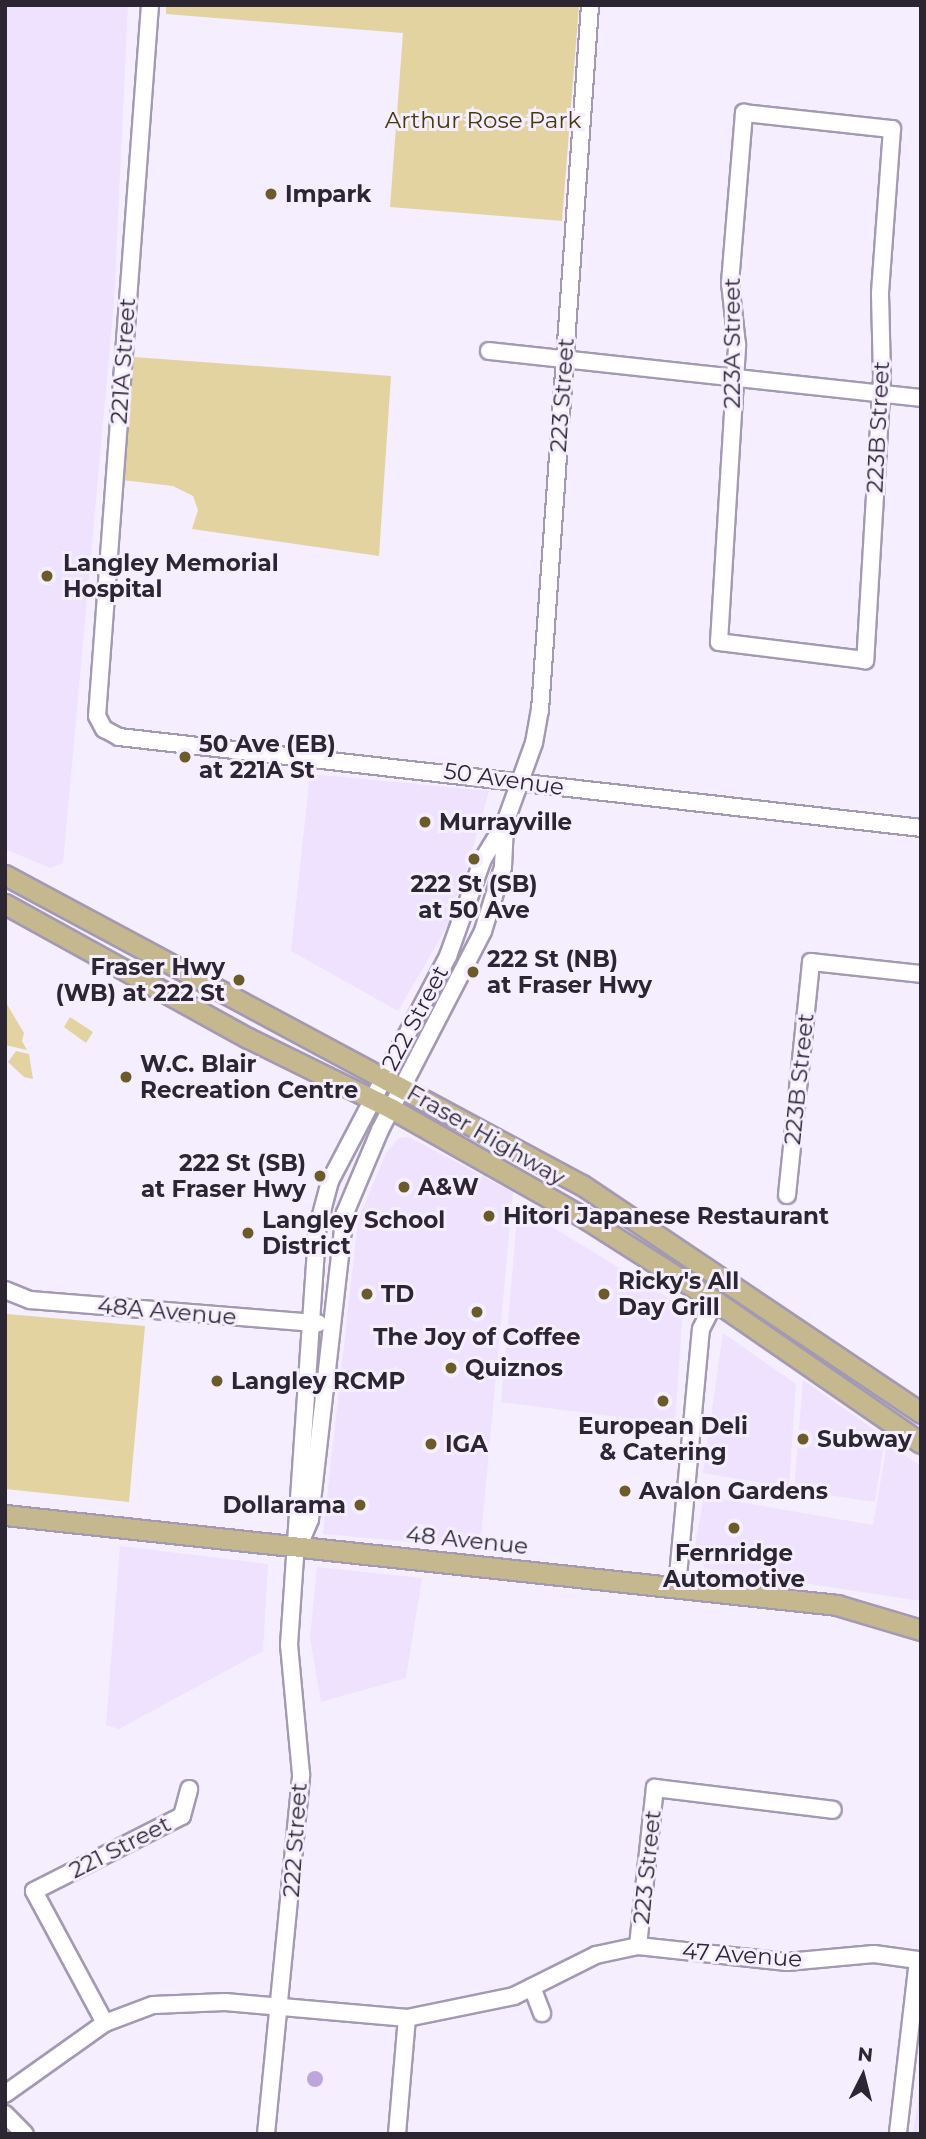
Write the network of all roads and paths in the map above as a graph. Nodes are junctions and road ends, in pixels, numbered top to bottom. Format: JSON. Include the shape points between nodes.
{"nodes":[{"id":1,"x":150,"y":5,"type":"edge"},
{"id":2,"x":590,"y":5,"type":"edge"},
{"id":3,"x":812,"y":121,"type":"joint"},
{"id":4,"x":489,"y":351,"type":"dead end"},
{"id":5,"x":565,"y":359,"type":"junction"},
{"id":6,"x":735,"y":379,"type":"junction"},
{"id":7,"x":881,"y":394,"type":"junction"},
{"id":8,"x":921,"y":398,"type":"edge"},
{"id":9,"x":719,"y":642,"type":"joint"},
{"id":10,"x":97,"y":716,"type":"joint"},
{"id":11,"x":519,"y":782,"type":"junction"},
{"id":12,"x":505,"y":822,"type":"junction"},
{"id":13,"x":921,"y":828,"type":"edge"},
{"id":14,"x":5,"y":875,"type":"edge"},
{"id":15,"x":5,"y":904,"type":"edge"},
{"id":16,"x":921,"y":974,"type":"edge"},
{"id":17,"x":382,"y":1078,"type":"junction"},
{"id":18,"x":403,"y":1089,"type":"junction"},
{"id":19,"x":371,"y":1099,"type":"junction"},
{"id":20,"x":392,"y":1109,"type":"junction"},
{"id":21,"x":787,"y":1195,"type":"dead end"},
{"id":22,"x":5,"y":1290,"type":"edge"},
{"id":23,"x":715,"y":1301,"type":"junction"},
{"id":24,"x":309,"y":1322,"type":"junction"},
{"id":25,"x":331,"y":1324,"type":"junction"},
{"id":26,"x":921,"y":1413,"type":"edge"},
{"id":27,"x":921,"y":1443,"type":"edge"},
{"id":28,"x":5,"y":1515,"type":"edge"},
{"id":29,"x":299,"y":1546,"type":"junction"},
{"id":30,"x":677,"y":1587,"type":"junction"},
{"id":31,"x":921,"y":1630,"type":"edge"},
{"id":32,"x":190,"y":1789,"type":"dead end"},
{"id":33,"x":833,"y":1810,"type":"dead end"},
{"id":34,"x":638,"y":1946,"type":"junction"},
{"id":35,"x":532,"y":1987,"type":"junction"},
{"id":36,"x":279,"y":2007,"type":"junction"},
{"id":37,"x":542,"y":2013,"type":"dead end"},
{"id":38,"x":407,"y":2018,"type":"junction"},
{"id":39,"x":105,"y":2023,"type":"junction"},
{"id":40,"x":5,"y":2094,"type":"edge"},
{"id":41,"x":5,"y":2114,"type":"edge"},
{"id":42,"x":25,"y":2134,"type":"edge"},
{"id":43,"x":266,"y":2134,"type":"edge"},
{"id":44,"x":397,"y":2134,"type":"edge"},
{"id":45,"x":898,"y":2134,"type":"edge"}],
"edges":[{"from":1,"to":10,"type":"street","name":"221A Street"},
{"from":2,"to":5,"type":"street","name":"223 Street"},
{"from":3,"to":6,"type":"street","name":"223A Street","via":[[744,113],[730,283],[737,345]]},
{"from":3,"to":7,"type":"street","name":"223B Street","via":[[892,129],[880,294]]},
{"from":4,"to":5,"type":"street"},
{"from":5,"to":6,"type":"street"},
{"from":5,"to":11,"type":"street","name":"223 Street","via":[[540,710]]},
{"from":6,"to":7,"type":"street"},
{"from":6,"to":9,"type":"street","name":"223A Street"},
{"from":7,"to":8,"type":"street"},
{"from":7,"to":9,"type":"street","name":"223B Street","via":[[865,660]]},
{"from":10,"to":11,"type":"street","name":"50 Avenue","via":[[104,729],[119,737]]},
{"from":11,"to":12,"type":"street","name":"222 Street"},
{"from":11,"to":13,"type":"street","name":"50 Avenue"},
{"from":12,"to":17,"type":"street","name":"222 Street","via":[[483,859],[448,956]]},
{"from":12,"to":18,"type":"street","name":"222 Street","via":[[503,867],[483,931]]},
{"from":14,"to":17,"type":"main road","name":"Fraser Highway"},
{"from":15,"to":19,"type":"main road","name":"Fraser Highway","via":[[160,992]]},
{"from":16,"to":21,"type":"street","name":"223B Street","via":[[811,962]]},
{"from":17,"to":18,"type":"main road","name":"Fraser Highway"},
{"from":17,"to":19,"type":"street","name":"222 Street"},
{"from":18,"to":20,"type":"street","name":"222 Street"},
{"from":18,"to":26,"type":"main road","name":"Fraser Highway","via":[[632,1216]]},
{"from":19,"to":20,"type":"main road","name":"Fraser Highway"},
{"from":19,"to":24,"type":"street","name":"222 Street","via":[[321,1205]]},
{"from":20,"to":23,"type":"main road","name":"Fraser Highway","via":[[588,1220]]},
{"from":20,"to":25,"type":"street","name":"222 Street","via":[[345,1213]]},
{"from":22,"to":24,"type":"street","name":"48A Avenue","via":[[30,1300]]},
{"from":23,"to":27,"type":"main road","name":"Fraser Highway"},
{"from":23,"to":30,"type":"street","via":[[701,1329]]},
{"from":24,"to":25,"type":"street","name":"48A Avenue"},
{"from":24,"to":29,"type":"street","name":"222 Street","via":[[295,1519]]},
{"from":25,"to":29,"type":"street","name":"222 Street","via":[[310,1518]]},
{"from":28,"to":29,"type":"main road","name":"48 Avenue"},
{"from":29,"to":30,"type":"main road","name":"48 Avenue"},
{"from":29,"to":36,"type":"street","name":"222 Street","via":[[289,1645],[301,1774]]},
{"from":30,"to":31,"type":"main road","name":"48 Avenue","via":[[837,1605]]},
{"from":32,"to":39,"type":"street","name":"221 Street","via":[[182,1816],[34,1891]]},
{"from":33,"to":34,"type":"street","name":"223 Street","via":[[655,1788]]},
{"from":34,"to":35,"type":"street","name":"47 Avenue","via":[[596,1955]]},
{"from":34,"to":45,"type":"street","name":"47 Avenue","via":[[787,1962],[874,1954],[918,1960]]},
{"from":35,"to":37,"type":"street"},
{"from":35,"to":38,"type":"street","name":"47 Avenue","via":[[514,1996]]},
{"from":36,"to":38,"type":"street","name":"47 Avenue"},
{"from":36,"to":39,"type":"street","via":[[225,2001],[153,2005]]},
{"from":36,"to":43,"type":"street","name":"222 Street"},
{"from":38,"to":44,"type":"street"},
{"from":39,"to":40,"type":"street"},
{"from":41,"to":42,"type":"street"}]}
